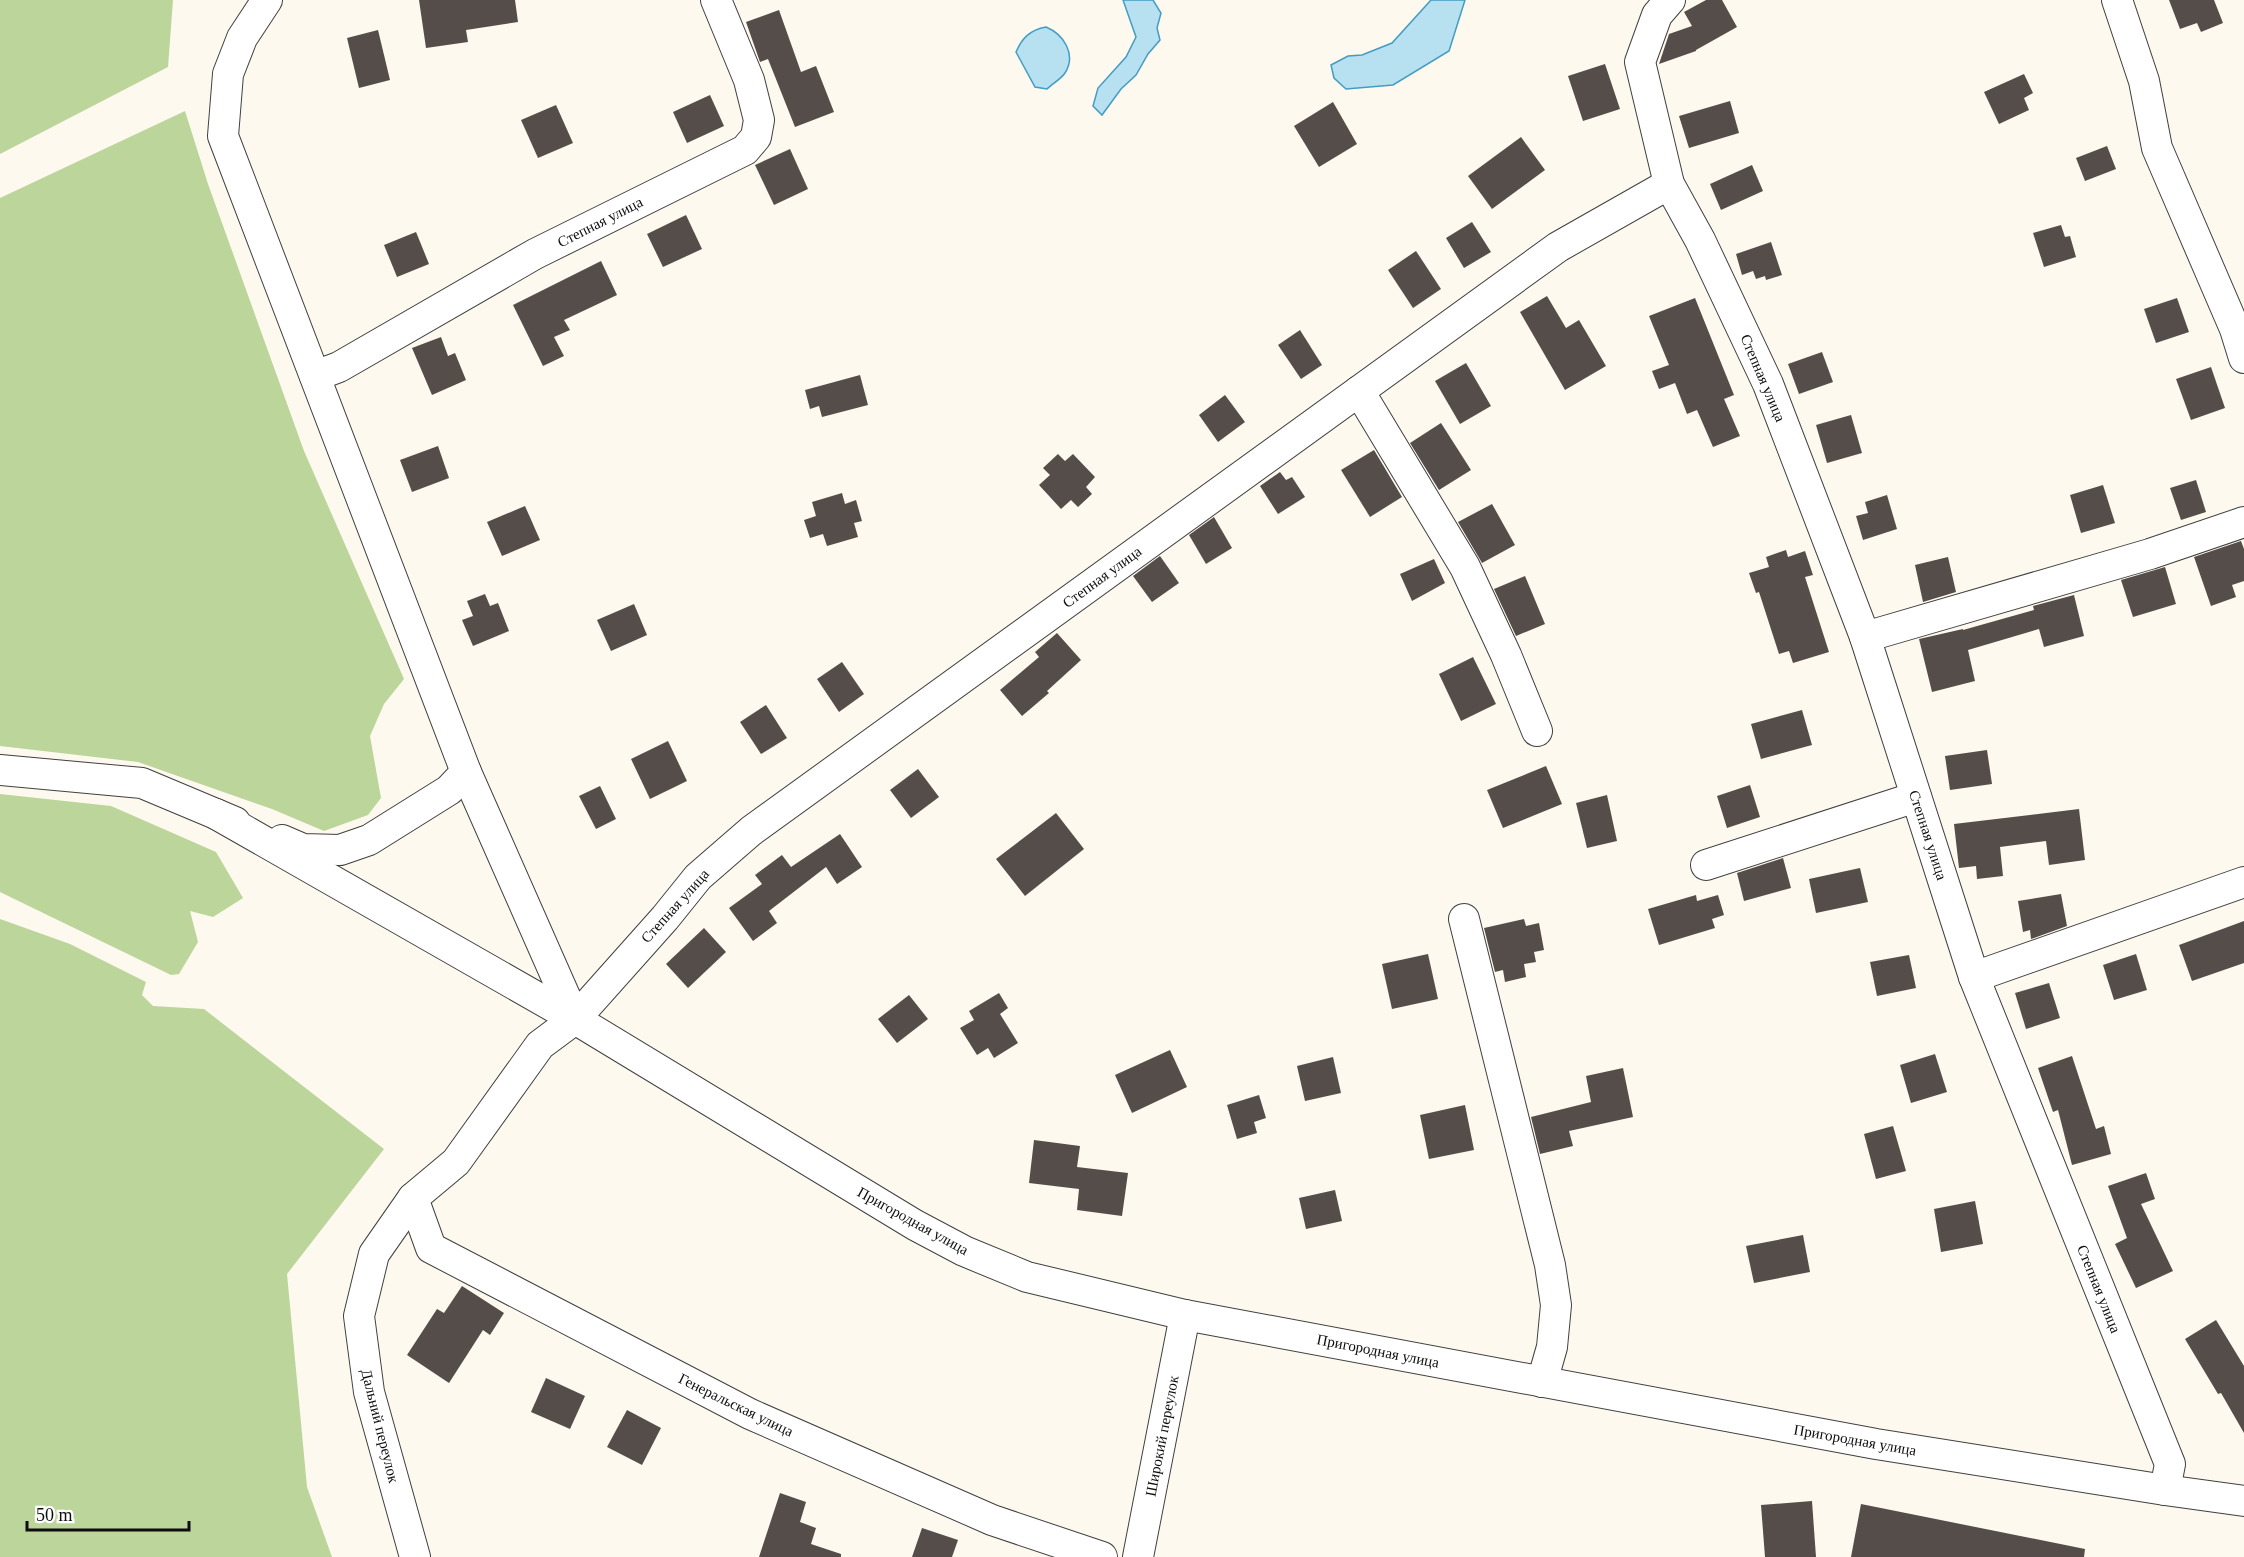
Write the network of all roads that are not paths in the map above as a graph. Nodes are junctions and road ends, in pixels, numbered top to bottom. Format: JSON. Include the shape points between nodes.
{"nodes":[{"id":1,"x":267,"y":0,"type":"edge"},
{"id":2,"x":716,"y":0,"type":"edge"},
{"id":3,"x":1670,"y":0,"type":"edge"},
{"id":4,"x":2117,"y":0,"type":"edge"},
{"id":5,"x":1669,"y":184,"type":"junction"},
{"id":6,"x":2244,"y":358,"type":"edge"},
{"id":7,"x":315,"y":376,"type":"junction"},
{"id":8,"x":1359,"y":391,"type":"junction"},
{"id":9,"x":2244,"y":522,"type":"edge"},
{"id":10,"x":1865,"y":637,"type":"junction"},
{"id":11,"x":1537,"y":731,"type":"dead end"},
{"id":12,"x":0,"y":770,"type":"edge"},
{"id":13,"x":466,"y":772,"type":"junction"},
{"id":14,"x":1916,"y":797,"type":"junction"},
{"id":15,"x":216,"y":814,"type":"junction"},
{"id":16,"x":1706,"y":865,"type":"dead end"},
{"id":17,"x":2244,"y":882,"type":"edge"},
{"id":18,"x":1464,"y":919,"type":"dead end"},
{"id":19,"x":1974,"y":977,"type":"junction"},
{"id":20,"x":575,"y":1018,"type":"junction"},
{"id":21,"x":412,"y":1198,"type":"junction"},
{"id":22,"x":1185,"y":1315,"type":"junction"},
{"id":23,"x":1542,"y":1382,"type":"junction"},
{"id":24,"x":2165,"y":1490,"type":"junction"},
{"id":25,"x":2244,"y":1501,"type":"edge"},
{"id":26,"x":415,"y":1557,"type":"edge"},
{"id":27,"x":1102,"y":1557,"type":"edge"},
{"id":28,"x":1138,"y":1557,"type":"edge"}],
"edges":[{"from":1,"to":7,"type":"street","via":[[242,38],[228,74],[223,136]]},
{"from":2,"to":7,"type":"street","name":"Степная улица","via":[[749,80],[759,120],[756,137],[745,150],[535,254],[339,367]]},
{"from":3,"to":5,"type":"street","name":"Степная улица","via":[[1657,15],[1640,62]]},
{"from":4,"to":6,"type":"street","via":[[2144,81],[2157,148]]},
{"from":5,"to":8,"type":"street","name":"Степная улица","via":[[1558,246]]},
{"from":5,"to":10,"type":"street","name":"Степная улица","via":[[1768,384]]},
{"from":7,"to":13,"type":"street"},
{"from":8,"to":11,"type":"street","via":[[1465,567]]},
{"from":8,"to":20,"type":"street","name":"Степная улица","via":[[751,831],[698,877]]},
{"from":9,"to":10,"type":"street","via":[[2150,554]]},
{"from":10,"to":14,"type":"street","name":"Степная улица"},
{"from":12,"to":15,"type":"street","via":[[142,783]]},
{"from":13,"to":15,"type":"street","via":[[449,790],[403,819],[369,840],[340,850],[303,849]]},
{"from":13,"to":20,"type":"street"},
{"from":14,"to":16,"type":"street"},
{"from":14,"to":19,"type":"street","name":"Степная улица"},
{"from":15,"to":20,"type":"street","name":"Пригородная улица"},
{"from":17,"to":19,"type":"street"},
{"from":18,"to":23,"type":"street","via":[[1550,1266],[1556,1305],[1552,1347]]},
{"from":19,"to":24,"type":"street","name":"Степная улица","via":[[2170,1464]]},
{"from":20,"to":21,"type":"street","name":"Степная улица","via":[[540,1045],[456,1162]]},
{"from":20,"to":22,"type":"street","name":"Пригородная улица","via":[[964,1251],[1027,1277]]},
{"from":21,"to":26,"type":"street","name":"Дальний переулок","via":[[374,1254],[359,1316],[369,1392]]},
{"from":21,"to":27,"type":"street","name":"Генеральская улица","via":[[431,1248],[442,1254],[750,1414],[992,1520]]},
{"from":22,"to":23,"type":"street","name":"Пригородная улица"},
{"from":22,"to":28,"type":"street","name":"Широкий переулок"},
{"from":23,"to":24,"type":"street","name":"Пригородная улица","via":[[1876,1444]]},
{"from":24,"to":25,"type":"street","name":"Пригородная улица"}]}
